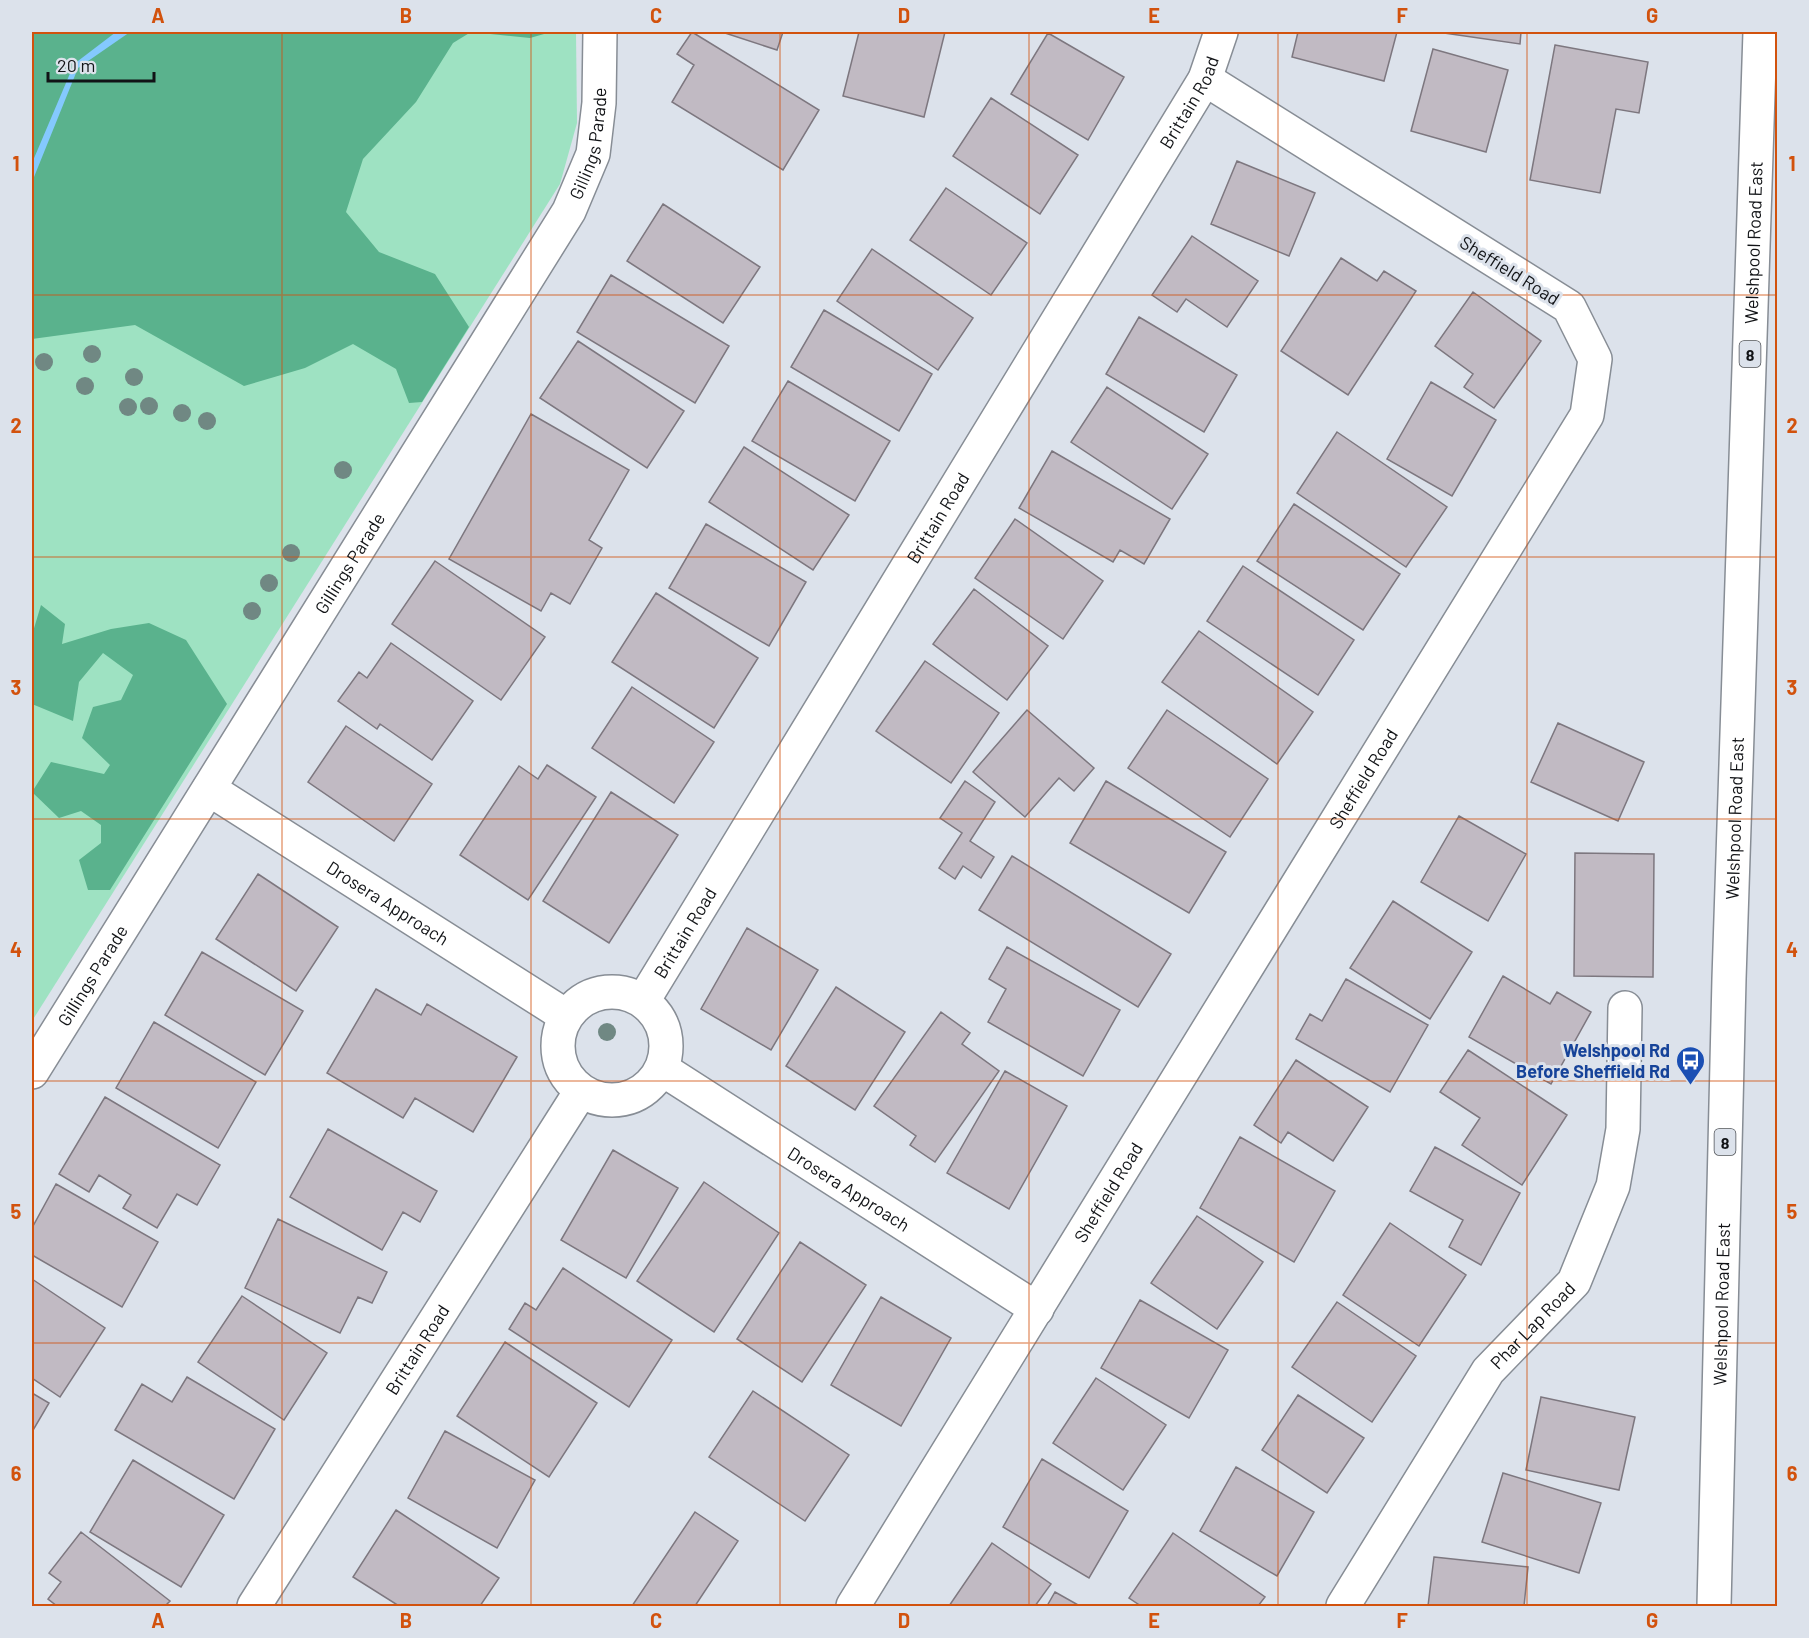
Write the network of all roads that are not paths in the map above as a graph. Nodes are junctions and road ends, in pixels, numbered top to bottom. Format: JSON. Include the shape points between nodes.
{"nodes":[{"id":1,"x":600,"y":32,"type":"edge"},
{"id":2,"x":1221,"y":32,"type":"edge"},
{"id":3,"x":1766,"y":52,"type":"edge"},
{"id":4,"x":1205,"y":79,"type":"junction"},
{"id":5,"x":209,"y":789,"type":"junction"},
{"id":6,"x":643,"y":1001,"type":"junction"},
{"id":7,"x":1625,"y":1008,"type":"dead end"},
{"id":8,"x":566,"y":1016,"type":"junction"},
{"id":9,"x":662,"y":1069,"type":"junction"},
{"id":10,"x":32,"y":1072,"type":"edge"},
{"id":11,"x":581,"y":1091,"type":"junction"},
{"id":12,"x":1037,"y":1309,"type":"junction"},
{"id":13,"x":254,"y":1606,"type":"edge"},
{"id":14,"x":853,"y":1606,"type":"edge"},
{"id":15,"x":1344,"y":1606,"type":"edge"},
{"id":16,"x":1714,"y":1606,"type":"edge"}],
"edges":[{"from":1,"to":5,"type":"main road","name":"Gillings Parade","via":[[599,103],[593,154],[569,211]]},
{"from":2,"to":4,"type":"main road","name":"Brittain Road"},
{"from":3,"to":16,"type":"main road","name":"Welshpool Road East","number":"8","via":[[1729,980]]},
{"from":4,"to":6,"type":"main road","name":"Brittain Road"},
{"from":4,"to":12,"type":"main road","name":"Sheffield Road","via":[[1569,307],[1595,359],[1587,415]]},
{"from":5,"to":8,"type":"main road","name":"Drosera Approach"},
{"from":5,"to":10,"type":"main road","name":"Gillings Parade"},
{"from":6,"to":8,"type":"main road","via":[[626,993],[607,991],[585,998]]},
{"from":6,"to":9,"type":"main road","via":[[663,1025],[666,1047]]},
{"from":7,"to":15,"type":"main road","name":"Phar Lap Road","via":[[1623,1130],[1613,1186],[1574,1282],[1488,1371]]},
{"from":8,"to":11,"type":"main road","via":[[558,1051],[564,1073]]},
{"from":9,"to":11,"type":"main road","via":[[646,1089],[626,1099],[602,1100]]},
{"from":9,"to":12,"type":"main road","name":"Drosera Approach"},
{"from":11,"to":13,"type":"main road","name":"Brittain Road"},
{"from":12,"to":14,"type":"main road","name":"Sheffield Road"}]}
